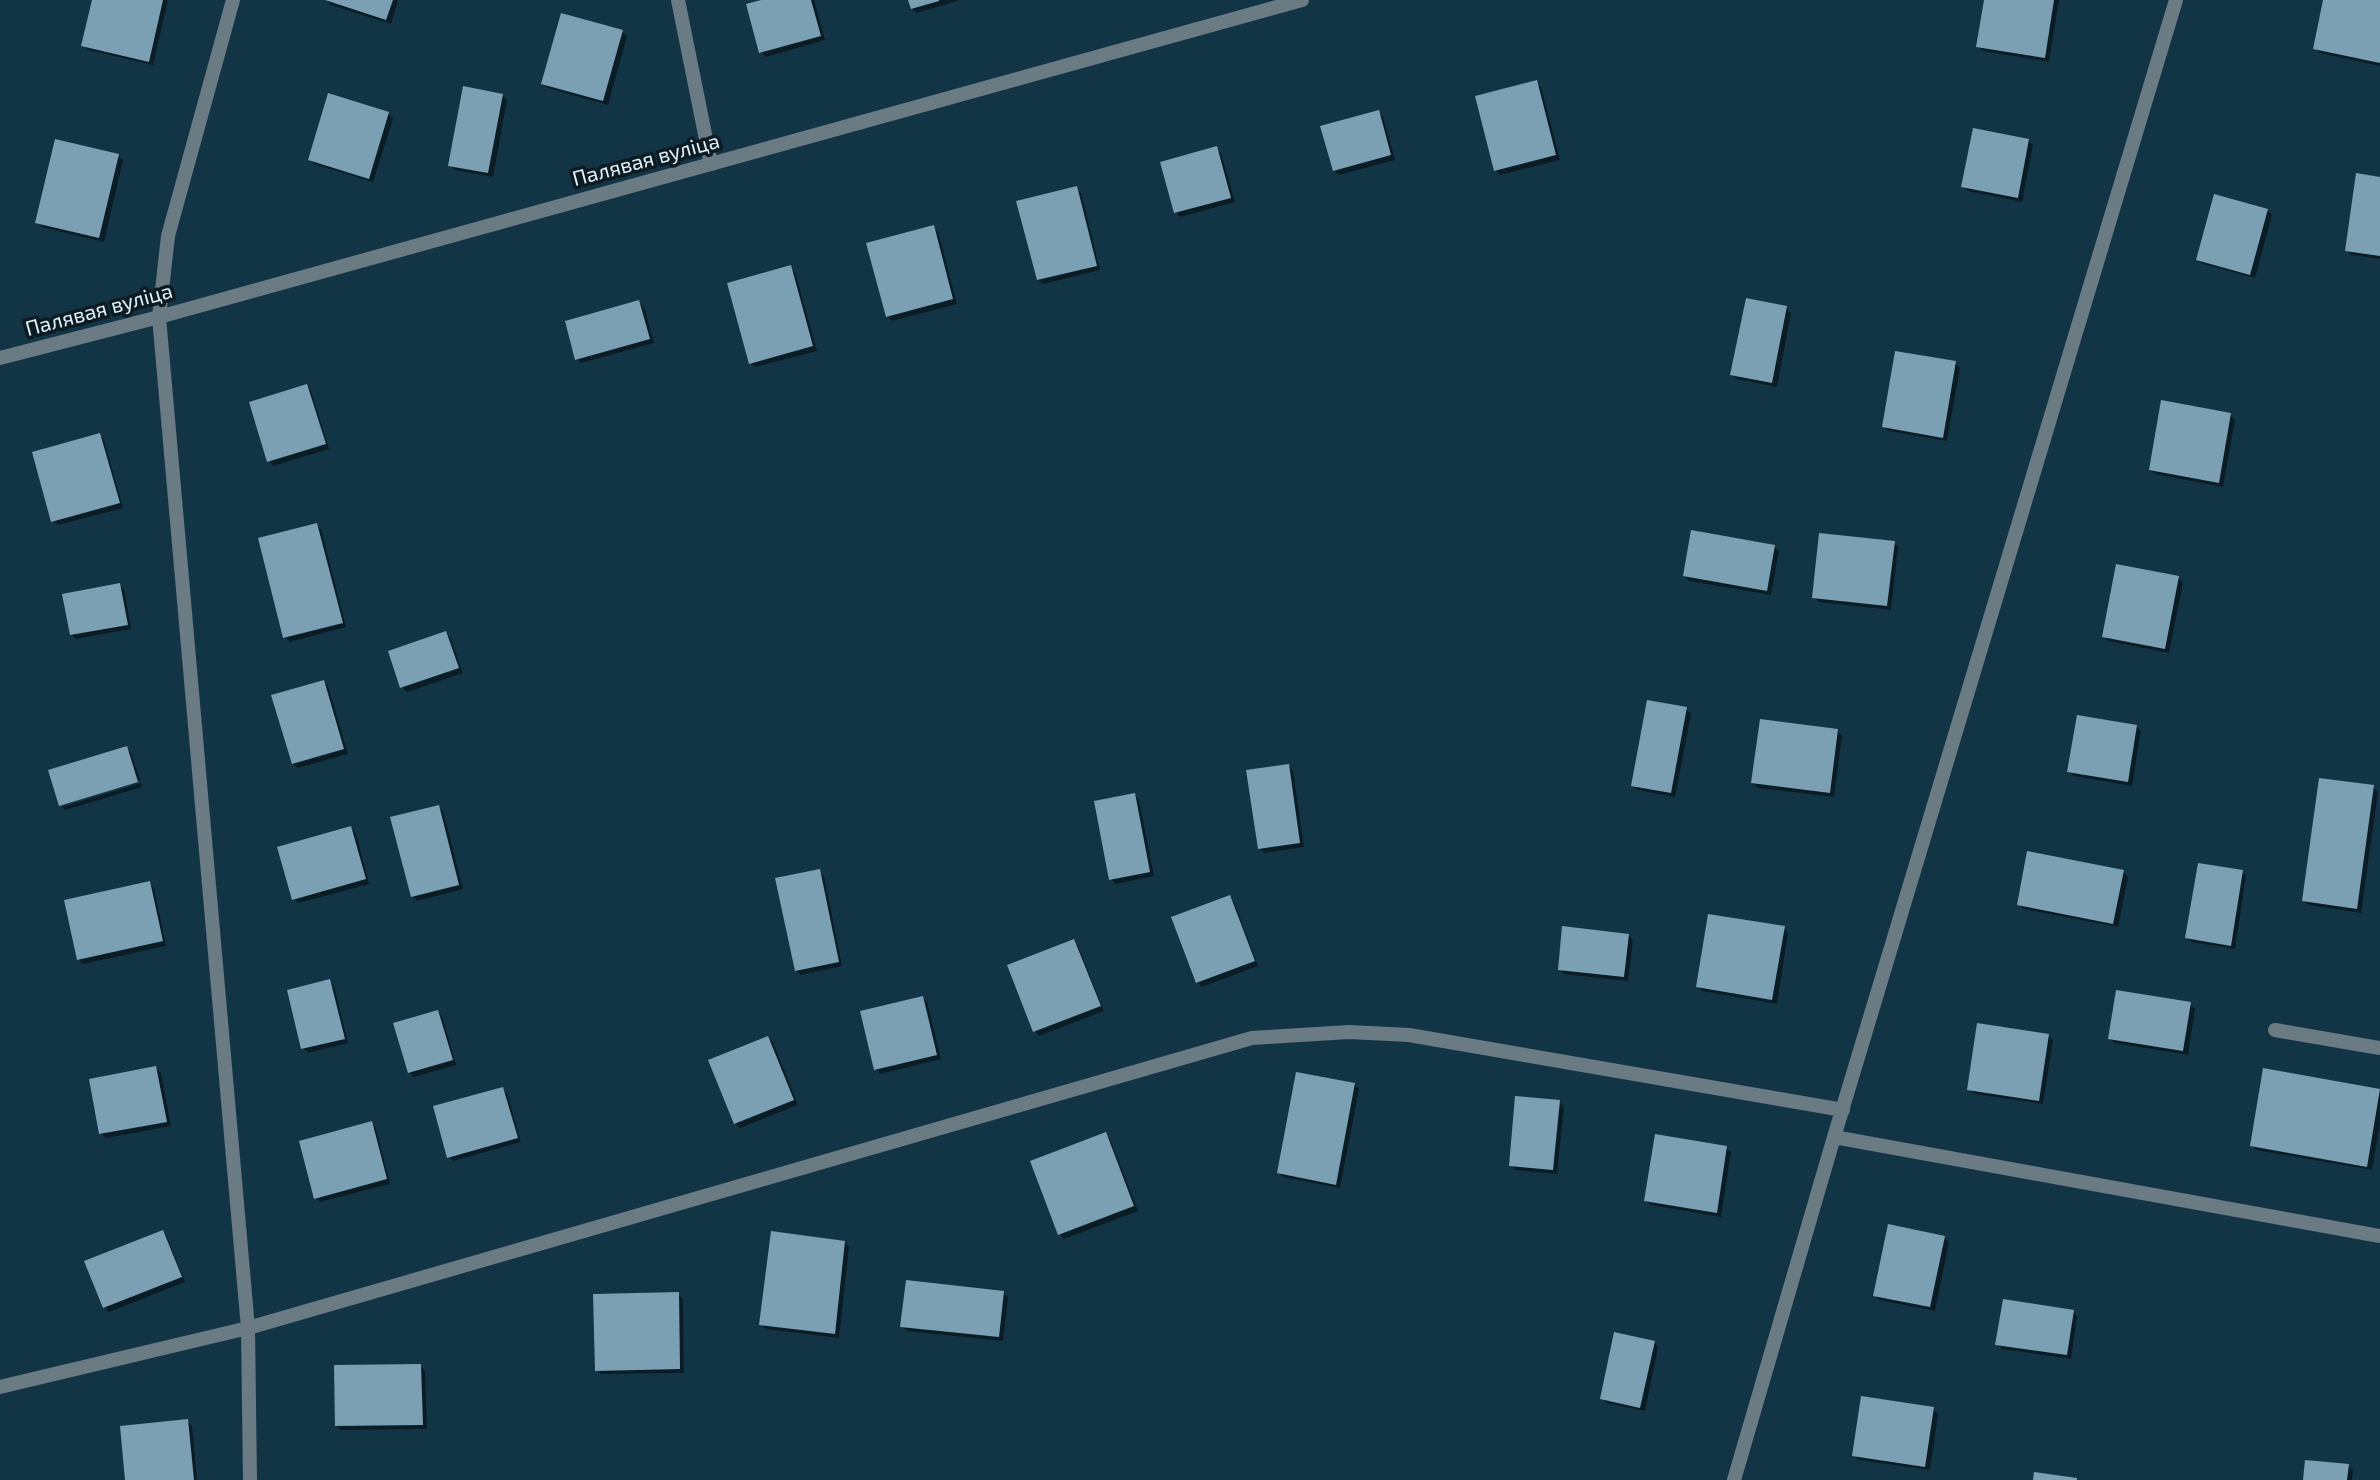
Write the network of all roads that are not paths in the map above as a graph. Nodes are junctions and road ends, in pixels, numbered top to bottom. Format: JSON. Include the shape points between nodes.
{"nodes":[{"id":1,"x":233,"y":0,"type":"edge"},
{"id":2,"x":678,"y":0,"type":"edge"},
{"id":3,"x":1302,"y":0,"type":"edge"},
{"id":4,"x":2176,"y":0,"type":"edge"},
{"id":5,"x":711,"y":164,"type":"junction"},
{"id":6,"x":159,"y":317,"type":"junction"},
{"id":7,"x":0,"y":358,"type":"edge"},
{"id":8,"x":2275,"y":1030,"type":"dead end"},
{"id":9,"x":2380,"y":1048,"type":"edge"},
{"id":10,"x":1843,"y":1110,"type":"junction"},
{"id":11,"x":1834,"y":1137,"type":"junction"},
{"id":12,"x":2380,"y":1236,"type":"edge"},
{"id":13,"x":248,"y":1328,"type":"junction"},
{"id":14,"x":0,"y":1387,"type":"edge"},
{"id":15,"x":250,"y":1480,"type":"edge"},
{"id":16,"x":1734,"y":1480,"type":"edge"}],
"edges":[{"from":1,"to":6,"type":"street","via":[[167,236]]},
{"from":2,"to":5,"type":"street"},
{"from":3,"to":5,"type":"street","name":"Палявая вуліца"},
{"from":4,"to":10,"type":"street"},
{"from":5,"to":6,"type":"street","name":"Палявая вуліца"},
{"from":6,"to":7,"type":"street","name":"Палявая вуліца"},
{"from":6,"to":13,"type":"street"},
{"from":8,"to":9,"type":"street"},
{"from":10,"to":11,"type":"street"},
{"from":10,"to":13,"type":"street","via":[[1409,1035],[1349,1032],[1252,1038]]},
{"from":11,"to":12,"type":"street"},
{"from":11,"to":16,"type":"street"},
{"from":13,"to":14,"type":"street"},
{"from":13,"to":15,"type":"street"}]}
